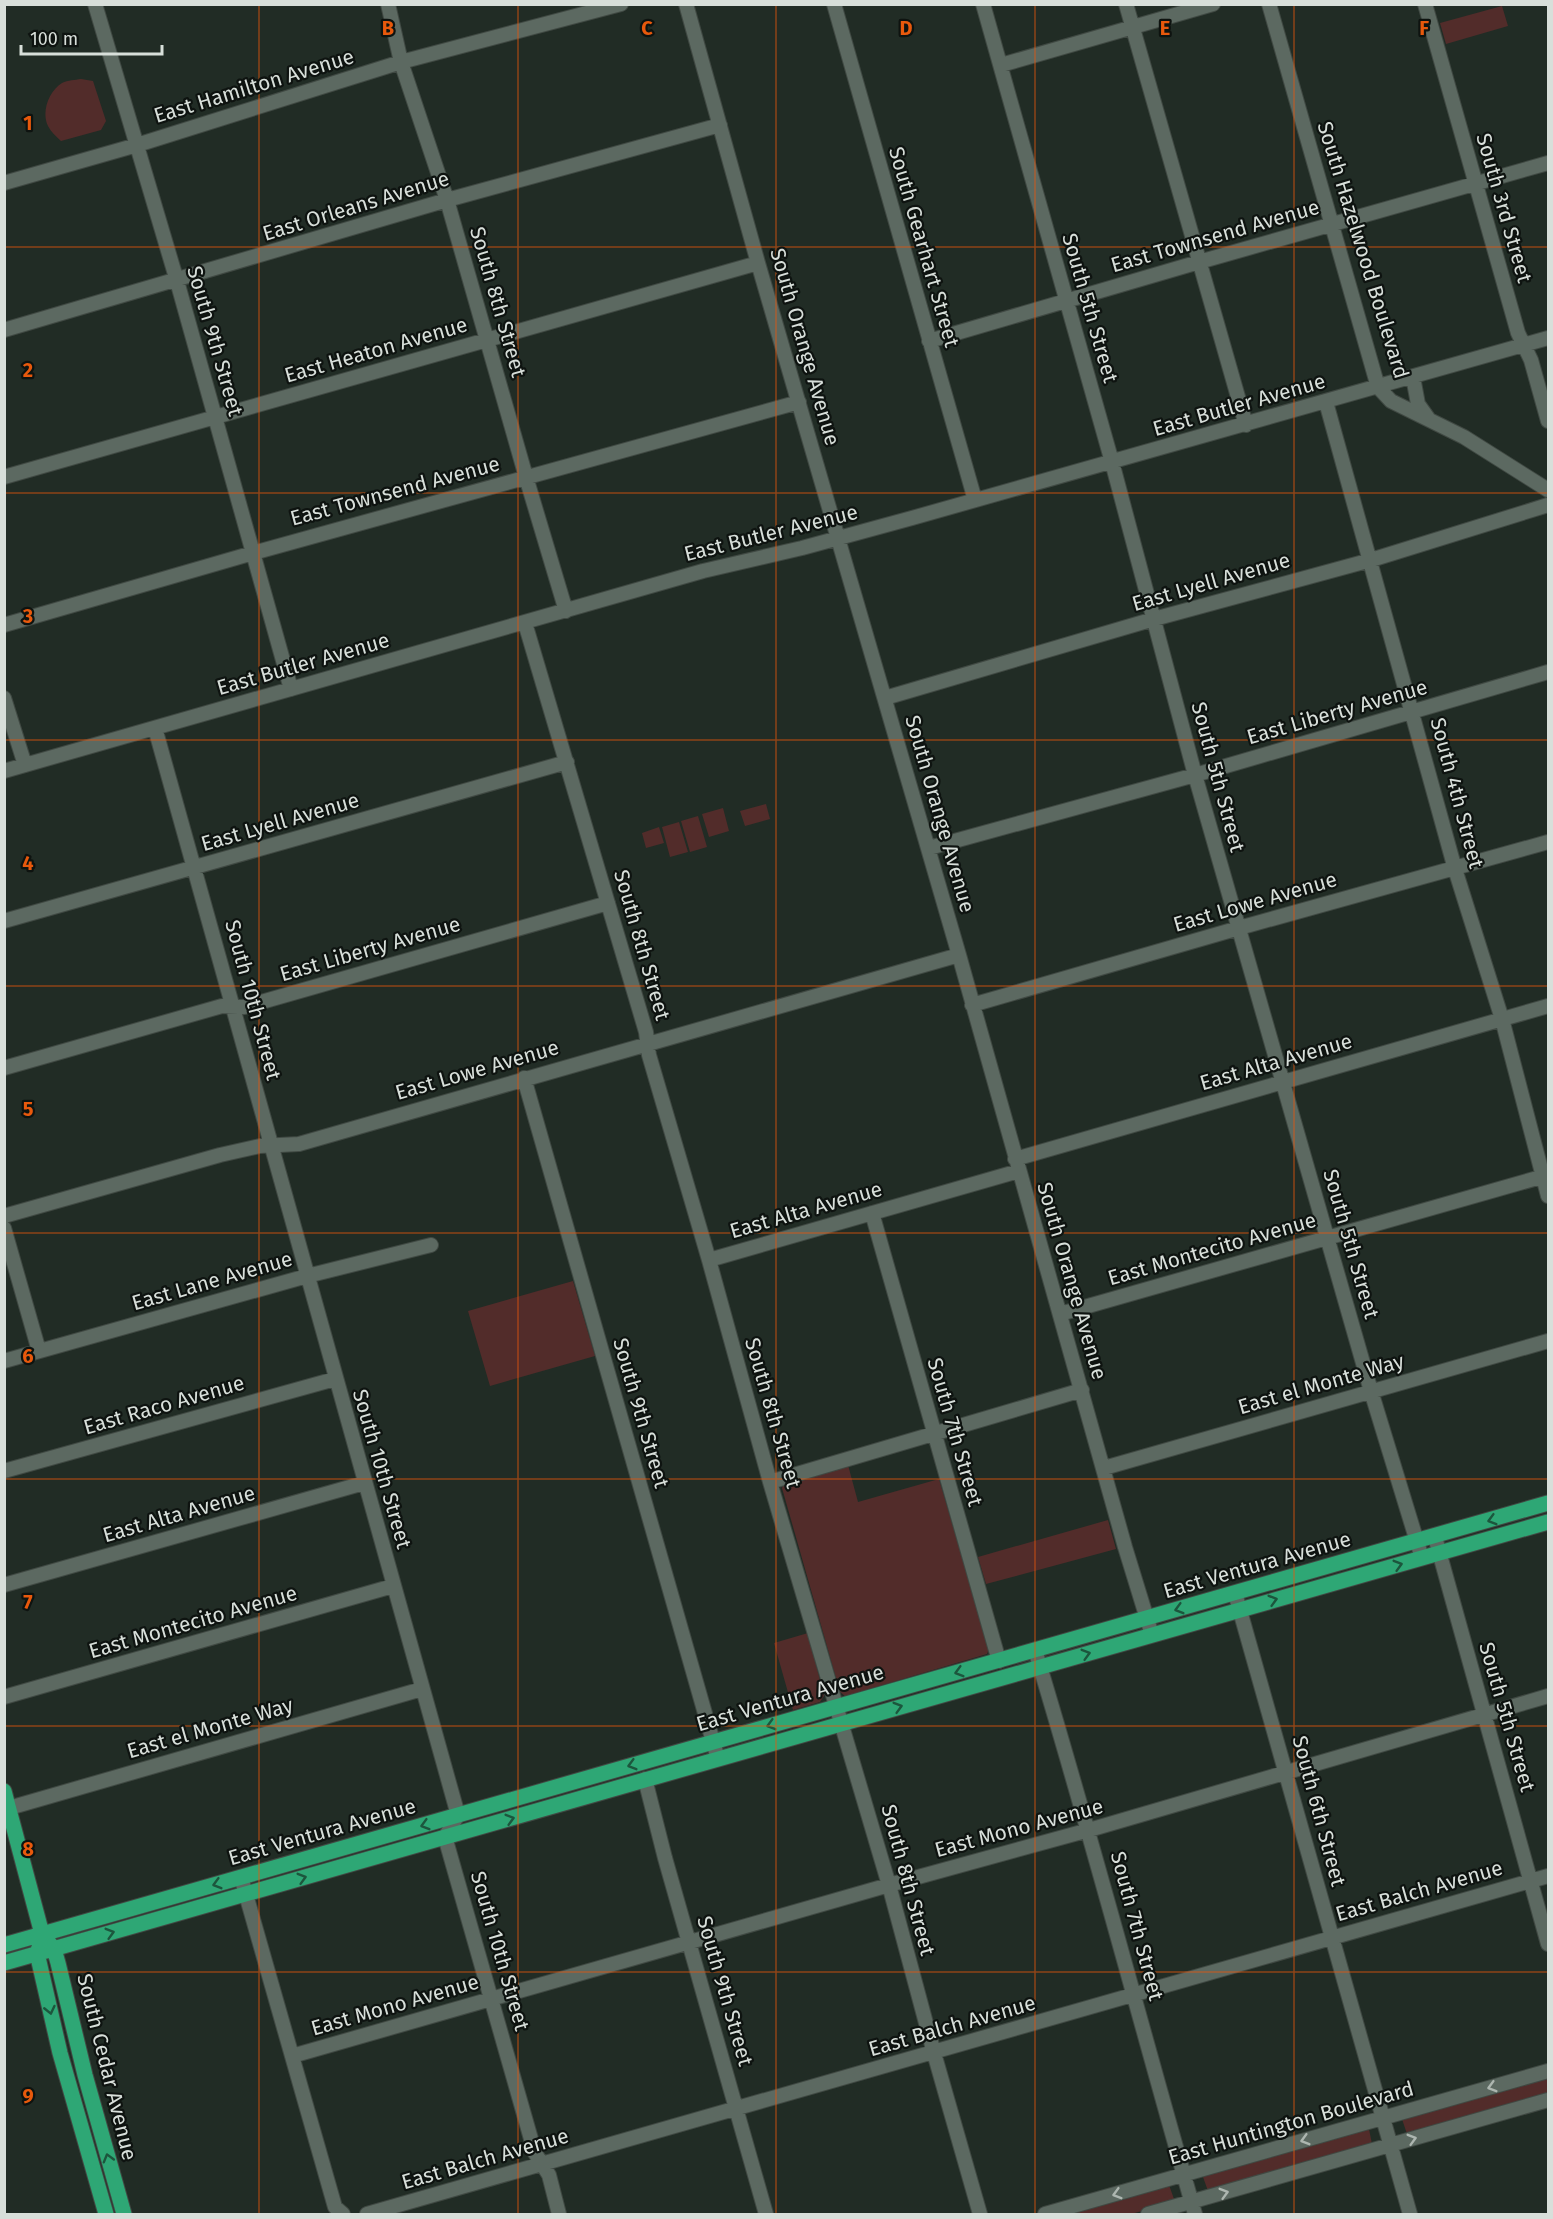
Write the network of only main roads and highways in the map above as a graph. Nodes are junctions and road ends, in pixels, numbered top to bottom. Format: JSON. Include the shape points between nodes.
{"nodes":[{"id":1,"x":1548,"y":1503,"type":"edge"},
{"id":2,"x":1548,"y":1522,"type":"edge"},
{"id":3,"x":4,"y":1791,"type":"edge"},
{"id":4,"x":42,"y":1934,"type":"junction"},
{"id":5,"x":4,"y":1946,"type":"edge"},
{"id":6,"x":54,"y":1949,"type":"junction"},
{"id":7,"x":38,"y":1953,"type":"junction"},
{"id":8,"x":4,"y":1963,"type":"edge"},
{"id":9,"x":106,"y":2214,"type":"edge"},
{"id":10,"x":124,"y":2214,"type":"edge"}],
"edges":[{"from":1,"to":4,"type":"main road","name":"East Ventura Avenue","one_way":true},
{"from":6,"to":2,"type":"main road","name":"East Ventura Avenue","one_way":true},
{"from":3,"to":4,"type":"main road","name":"South Cedar Avenue"},
{"from":4,"to":5,"type":"main road","name":"East Ventura Avenue"},
{"from":4,"to":6,"type":"main road","name":"South Cedar Avenue"},
{"from":4,"to":7,"type":"main road","name":"South Cedar Avenue"},
{"from":6,"to":7,"type":"main road","name":"East Ventura Avenue"},
{"from":10,"to":6,"type":"main road","name":"South Cedar Avenue","one_way":true},
{"from":7,"to":8,"type":"main road","name":"East Ventura Avenue"},
{"from":7,"to":9,"type":"main road","name":"South Cedar Avenue","one_way":true,"via":[[60,2053]]}]}
